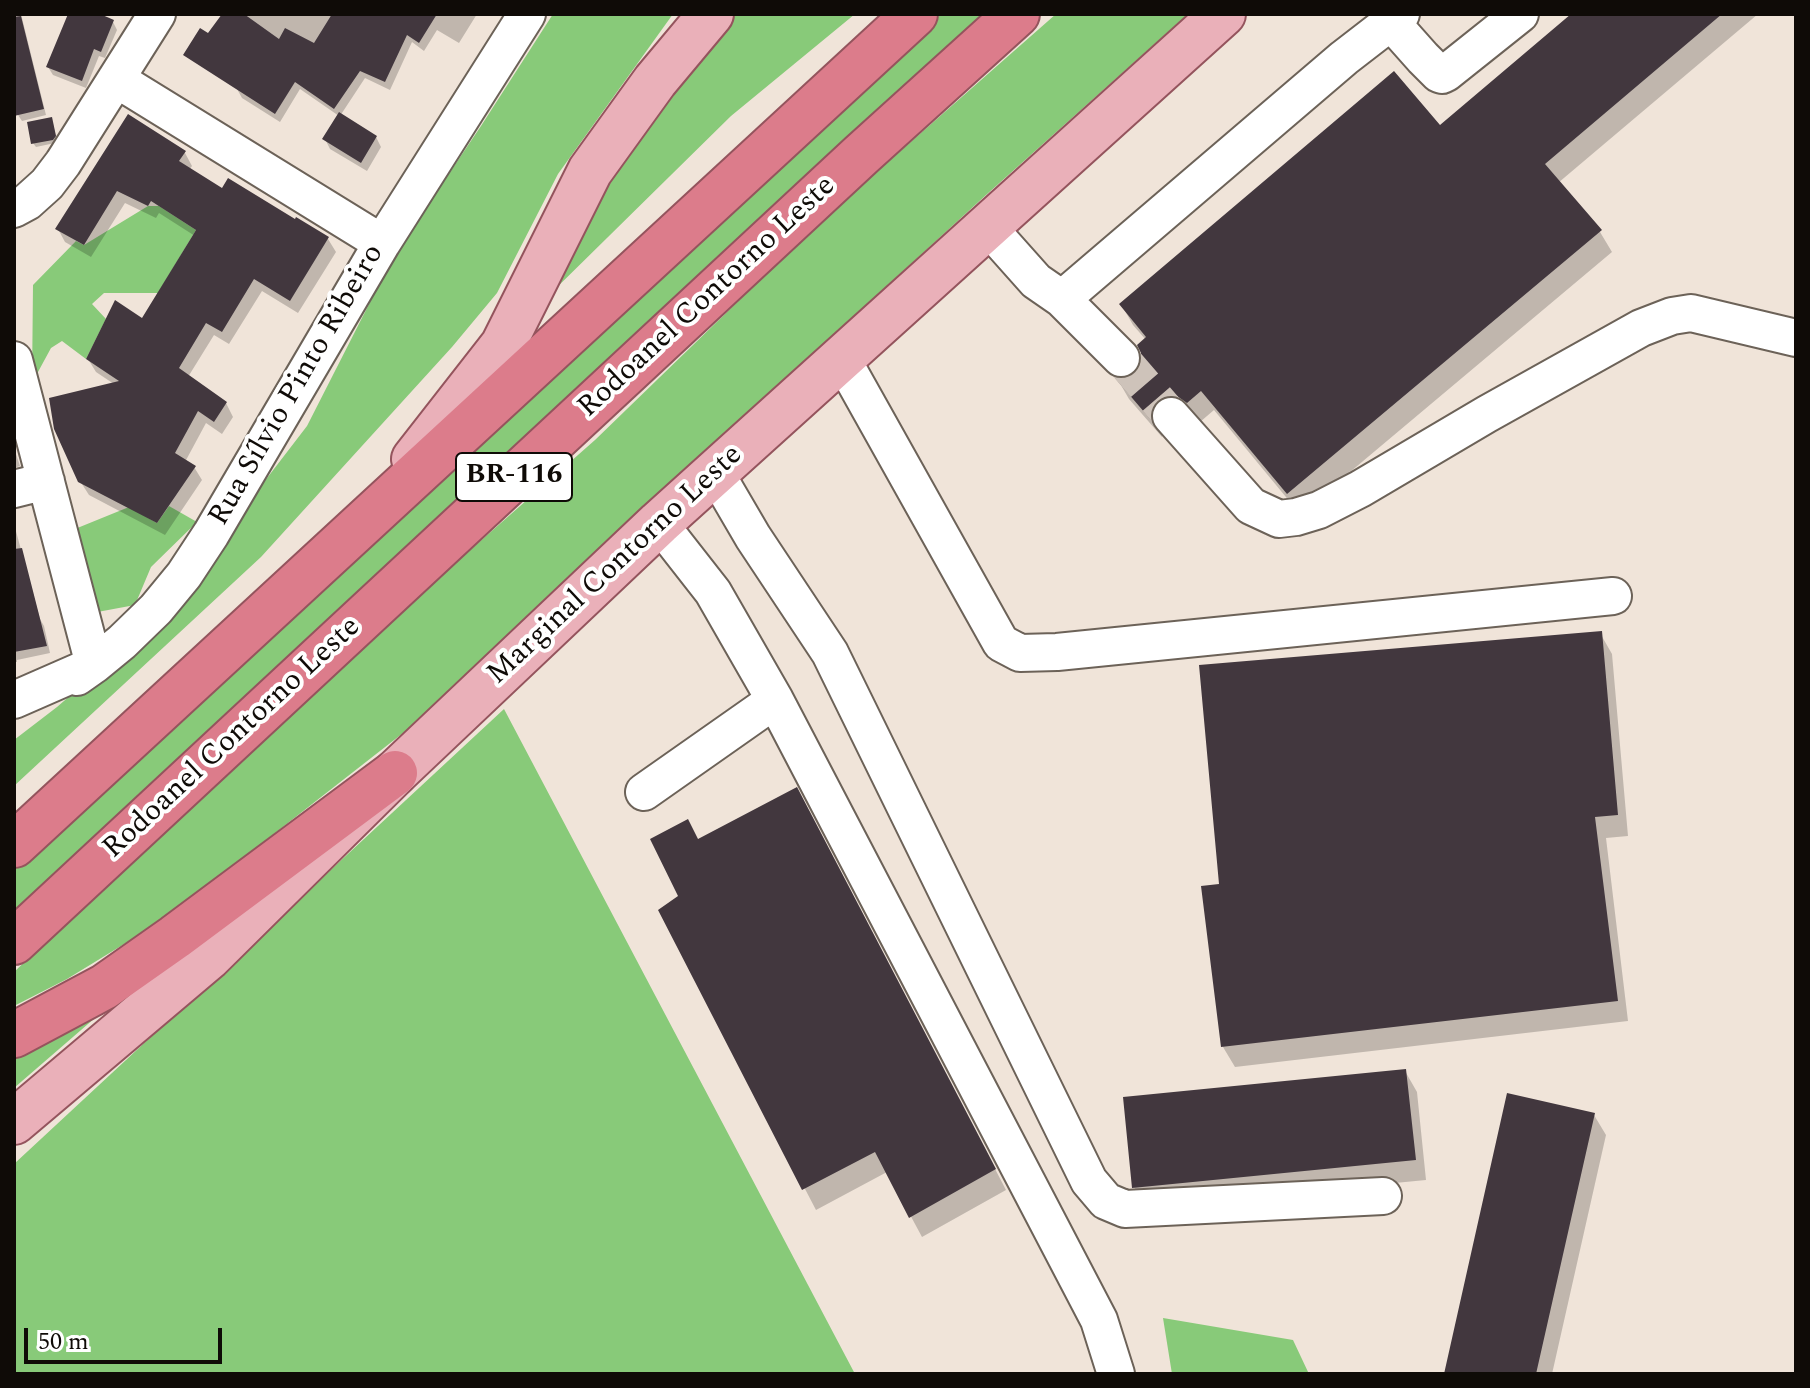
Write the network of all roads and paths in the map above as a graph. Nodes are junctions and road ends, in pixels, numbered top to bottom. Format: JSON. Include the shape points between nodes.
{"nodes":[{"id":1,"x":157,"y":14,"type":"edge"},
{"id":2,"x":527,"y":14,"type":"edge"},
{"id":3,"x":915,"y":14,"type":"edge"},
{"id":4,"x":1017,"y":14,"type":"edge"},
{"id":5,"x":1223,"y":14,"type":"edge"},
{"id":6,"x":1520,"y":14,"type":"edge"},
{"id":7,"x":704,"y":18,"type":"edge"},
{"id":8,"x":1396,"y":18,"type":"edge"},
{"id":9,"x":116,"y":79,"type":"junction"},
{"id":10,"x":14,"y":209,"type":"edge"},
{"id":11,"x":987,"y":226,"type":"junction"},
{"id":12,"x":382,"y":243,"type":"junction"},
{"id":13,"x":1062,"y":299,"type":"junction"},
{"id":14,"x":1796,"y":338,"type":"edge"},
{"id":15,"x":1121,"y":358,"type":"tunnel mouth"},
{"id":16,"x":842,"y":359,"type":"junction"},
{"id":17,"x":14,"y":360,"type":"edge"},
{"id":18,"x":1171,"y":416,"type":"tunnel mouth"},
{"id":19,"x":715,"y":472,"type":"junction"},
{"id":20,"x":30,"y":485,"type":"edge"},
{"id":21,"x":368,"y":520,"type":"junction"},
{"id":22,"x":659,"y":523,"type":"junction"},
{"id":23,"x":1613,"y":596,"type":"dead end"},
{"id":24,"x":94,"y":665,"type":"junction"},
{"id":25,"x":14,"y":700,"type":"edge"},
{"id":26,"x":775,"y":700,"type":"junction"},
{"id":27,"x":14,"y":722,"type":"edge"},
{"id":28,"x":395,"y":773,"type":"junction"},
{"id":29,"x":644,"y":792,"type":"dead end"},
{"id":30,"x":14,"y":845,"type":"edge"},
{"id":31,"x":14,"y":942,"type":"edge"},
{"id":32,"x":14,"y":1035,"type":"edge"},
{"id":33,"x":14,"y":1122,"type":"edge"},
{"id":34,"x":1383,"y":1196,"type":"dead end"},
{"id":35,"x":1116,"y":1374,"type":"edge"}],
"edges":[{"from":1,"to":9,"type":"street"},
{"from":2,"to":12,"type":"street","name":"Rua Sílvio Pinto Ribeiro"},
{"from":3,"to":21,"type":"highway","number":"BR-116"},
{"from":4,"to":31,"type":"highway","name":"Rodoanel Contorno Leste","number":"BR-116"},
{"from":5,"to":11,"type":"main road","name":"Marginal Contorno Leste"},
{"from":6,"to":8,"type":"street","via":[[1442,75],[1423,58]]},
{"from":7,"to":21,"type":"main road","via":[[590,171],[503,345]]},
{"from":8,"to":13,"type":"street"},
{"from":9,"to":10,"type":"street","via":[[47,184]]},
{"from":9,"to":12,"type":"street"},
{"from":11,"to":13,"type":"street","via":[[1036,281]]},
{"from":11,"to":16,"type":"main road","name":"Marginal Contorno Leste"},
{"from":12,"to":24,"type":"street","name":"Rua Sílvio Pinto Ribeiro","via":[[184,575],[156,609]]},
{"from":13,"to":15,"type":"street"},
{"from":14,"to":18,"type":"street","via":[[1691,313],[1672,316],[1641,328],[1360,489],[1296,517],[1279,519],[1251,506]]},
{"from":16,"to":19,"type":"main road","name":"Marginal Contorno Leste"},
{"from":16,"to":23,"type":"street","via":[[1001,643],[1020,653]]},
{"from":17,"to":20,"type":"street"},
{"from":19,"to":22,"type":"main road","name":"Marginal Contorno Leste"},
{"from":19,"to":34,"type":"street","via":[[830,653],[1089,1181],[1106,1201],[1125,1209]]},
{"from":20,"to":24,"type":"street"},
{"from":21,"to":30,"type":"highway","number":"BR-116"},
{"from":22,"to":26,"type":"street","via":[[713,592]]},
{"from":22,"to":28,"type":"main road","name":"Marginal Contorno Leste"},
{"from":24,"to":25,"type":"street","name":"Rua Sílvio Pinto Ribeiro"},
{"from":24,"to":27,"type":"street"},
{"from":26,"to":29,"type":"street"},
{"from":26,"to":35,"type":"street","via":[[1099,1320]]},
{"from":28,"to":32,"type":"highway","via":[[104,987]]},
{"from":28,"to":33,"type":"main road","name":"Marginal Contorno Leste","via":[[208,958]]}]}
